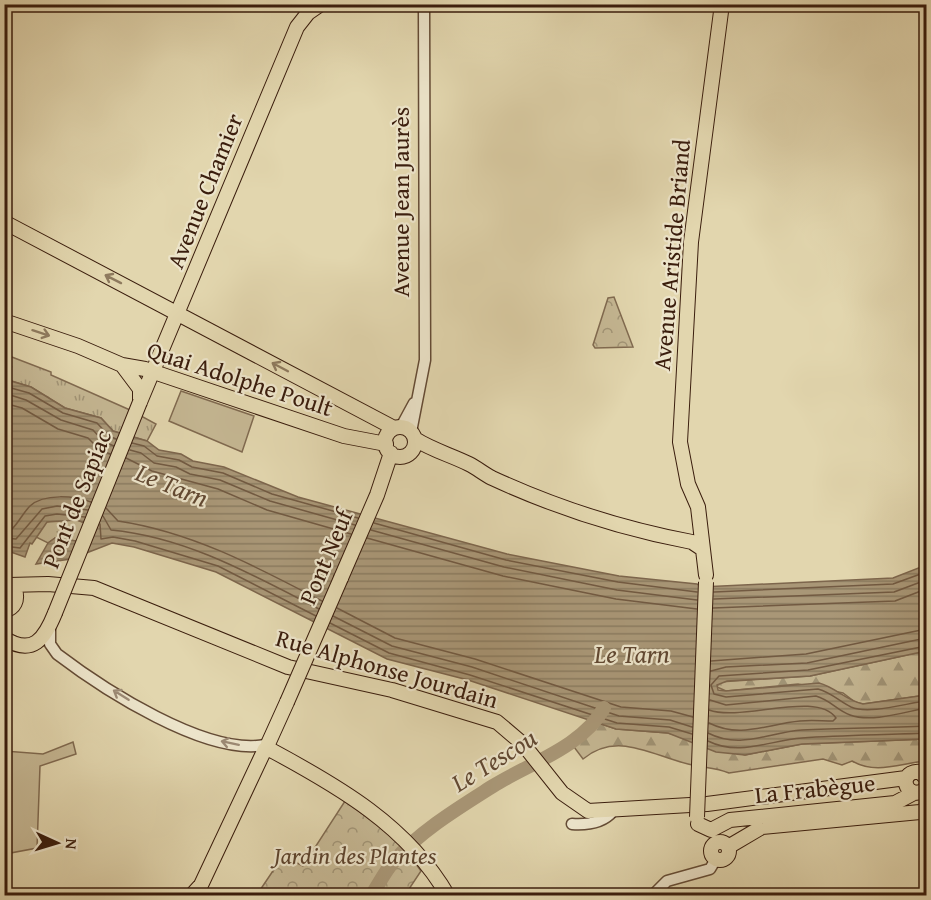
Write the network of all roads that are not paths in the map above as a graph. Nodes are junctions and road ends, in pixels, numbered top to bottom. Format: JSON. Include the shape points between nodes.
{"nodes":[{"id":1,"x":321,"y":4,"type":"edge"},
{"id":2,"x":424,"y":4,"type":"edge"},
{"id":3,"x":722,"y":4,"type":"edge"},
{"id":4,"x":4,"y":222,"type":"edge"},
{"id":5,"x":180,"y":312,"type":"junction"},
{"id":6,"x":4,"y":321,"type":"edge"},
{"id":7,"x":122,"y":365,"type":"junction"},
{"id":8,"x":154,"y":372,"type":"junction"},
{"id":9,"x":140,"y":402,"type":"junction"},
{"id":10,"x":402,"y":441,"type":"junction"},
{"id":11,"x":377,"y":495,"type":"joint"},
{"id":12,"x":698,"y":507,"type":"junction"},
{"id":13,"x":676,"y":539,"type":"junction"},
{"id":14,"x":705,"y":548,"type":"junction"},
{"id":15,"x":7,"y":584,"type":"edge"},
{"id":16,"x":48,"y":584,"type":"junction"},
{"id":17,"x":10,"y":607,"type":"edge"},
{"id":18,"x":52,"y":619,"type":"junction"},
{"id":19,"x":9,"y":640,"type":"edge"},
{"id":20,"x":267,"y":746,"type":"junction"},
{"id":21,"x":906,"y":778,"type":"junction"},
{"id":22,"x":927,"y":778,"type":"edge"},
{"id":23,"x":920,"y":790,"type":"edge"},
{"id":24,"x":923,"y":810,"type":"edge"},
{"id":25,"x":698,"y":820,"type":"junction"},
{"id":26,"x":720,"y":826,"type":"junction"},
{"id":27,"x":718,"y":848,"type":"junction"},
{"id":28,"x":191,"y":896,"type":"edge"},
{"id":29,"x":448,"y":896,"type":"edge"},
{"id":30,"x":652,"y":896,"type":"edge"}],
"edges":[{"from":1,"to":5,"type":"main road","name":"Avenue Chamier","via":[[297,27]]},
{"from":2,"to":10,"type":"street","name":"Avenue Jean Jaurès","via":[[425,360],[418,398]]},
{"from":3,"to":12,"type":"main road","name":"Avenue Aristide Briand","via":[[691,242],[681,412],[680,442],[688,484]]},
{"from":5,"to":4,"type":"main road","one_way":true},
{"from":5,"to":8,"type":"main road","name":"Avenue Chamier"},
{"from":10,"to":5,"type":"main road","one_way":true,"via":[[350,404]]},
{"from":6,"to":7,"type":"main road","name":"Quai Adolphe Poult","one_way":true},
{"from":7,"to":8,"type":"main road","name":"Quai Adolphe Poult"},
{"from":7,"to":9,"type":"main road","name":"Quai Adolphe Poult","via":[[140,388]]},
{"from":8,"to":9,"type":"main road","name":"Avenue Chamier"},
{"from":8,"to":10,"type":"main road","name":"Quai Adolphe Poult","via":[[344,436]]},
{"from":9,"to":18,"type":"main road","name":"Pont de Sapiac","bridge":true},
{"from":10,"to":11,"type":"main road","name":"Avenue Jean Jaurès","via":[[388,485]]},
{"from":10,"to":13,"type":"main road","via":[[467,473],[490,477],[562,508]]},
{"from":11,"to":20,"type":"main road","name":"Pont Neuf","bridge":true},
{"from":12,"to":13,"type":"main road","via":[[691,530]]},
{"from":12,"to":14,"type":"main road","name":"Avenue Aristide Briand","via":[[704,519]]},
{"from":13,"to":14,"type":"main road"},
{"from":14,"to":25,"type":"main road","name":"Avenue Aristide Briand","bridge":true},
{"from":15,"to":16,"type":"main road","name":"Rue Alphonse Jourdain"},
{"from":15,"to":17,"type":"main road","via":[[15,590]]},
{"from":16,"to":17,"type":"main road","via":[[34,588]]},
{"from":16,"to":21,"type":"main road","name":"Rue Alphonse Jourdain","via":[[94,588],[288,667],[392,690],[497,722],[523,744],[571,801],[589,815],[728,802]]},
{"from":17,"to":19,"type":"main road","via":[[6,627]]},
{"from":18,"to":19,"type":"main road","via":[[36,643],[25,646]]},
{"from":20,"to":18,"type":"street","one_way":true,"via":[[251,747],[171,726],[57,654],[50,644]]},
{"from":20,"to":28,"type":"main road","name":"Pont Neuf","via":[[201,885]]},
{"from":20,"to":29,"type":"main road","via":[[332,782],[404,837],[432,868]]},
{"from":21,"to":22,"type":"main road","name":"Rue Alphonse Jourdain","via":[[917,771]]},
{"from":21,"to":23,"type":"main road","via":[[906,786]]},
{"from":23,"to":26,"type":"main road","name":"La Frabègue","via":[[895,803],[730,820]]},
{"from":24,"to":27,"type":"main road","via":[[762,827]]},
{"from":25,"to":26,"type":"main road","name":"La Frabègue","via":[[707,829]]},
{"from":25,"to":27,"type":"main road","via":[[704,837]]},
{"from":26,"to":27,"type":"main road"},
{"from":27,"to":30,"type":"street","via":[[710,869],[667,881]]}]}
